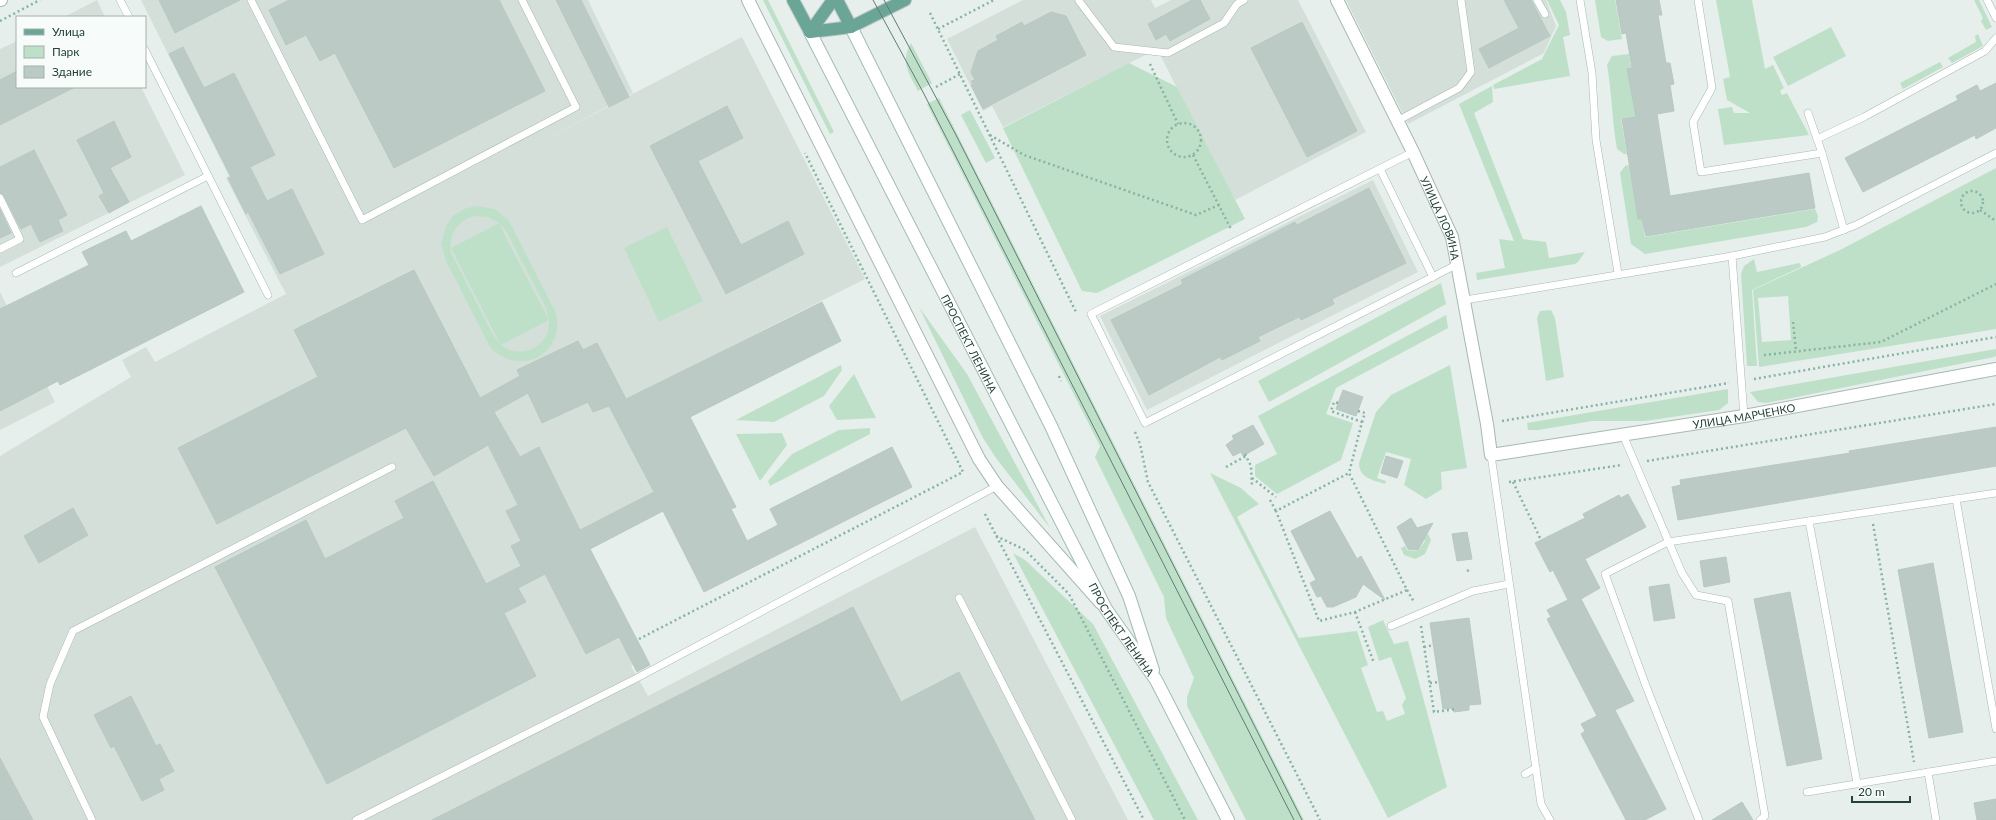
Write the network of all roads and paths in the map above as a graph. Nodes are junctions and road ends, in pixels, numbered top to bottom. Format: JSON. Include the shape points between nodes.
{"nodes":[{"id":1,"x":40,"y":0,"type":"edge"},
{"id":2,"x":120,"y":0,"type":"edge"},
{"id":3,"x":251,"y":0,"type":"edge"},
{"id":4,"x":522,"y":0,"type":"edge"},
{"id":5,"x":748,"y":0,"type":"edge"},
{"id":6,"x":793,"y":0,"type":"edge"},
{"id":7,"x":833,"y":0,"type":"edge"},
{"id":8,"x":837,"y":0,"type":"edge"},
{"id":9,"x":905,"y":0,"type":"edge"},
{"id":10,"x":994,"y":0,"type":"edge"},
{"id":11,"x":1244,"y":0,"type":"edge"},
{"id":12,"x":1336,"y":0,"type":"edge"},
{"id":13,"x":1461,"y":0,"type":"edge"},
{"id":14,"x":1537,"y":0,"type":"edge"},
{"id":15,"x":1580,"y":0,"type":"edge"},
{"id":16,"x":1698,"y":0,"type":"edge"},
{"id":17,"x":1987,"y":0,"type":"edge"},
{"id":18,"x":1079,"y":1,"type":"edge"},
{"id":19,"x":930,"y":13,"type":"dead end"},
{"id":20,"x":1545,"y":14,"type":"dead end"},
{"id":21,"x":128,"y":16,"type":"edge"},
{"id":22,"x":1996,"y":18,"type":"edge"},
{"id":23,"x":0,"y":21,"type":"edge"},
{"id":24,"x":851,"y":27,"type":"junction"},
{"id":25,"x":938,"y":30,"type":"junction"},
{"id":26,"x":810,"y":32,"type":"junction"},
{"id":27,"x":1996,"y":38,"type":"edge"},
{"id":28,"x":1143,"y":50,"type":"junction"},
{"id":29,"x":146,"y":52,"type":"edge"},
{"id":30,"x":960,"y":74,"type":"junction"},
{"id":31,"x":936,"y":87,"type":"dead end"},
{"id":32,"x":1808,"y":113,"type":"dead end"},
{"id":33,"x":1398,"y":121,"type":"junction"},
{"id":34,"x":1178,"y":124,"type":"junction"},
{"id":35,"x":990,"y":135,"type":"junction"},
{"id":36,"x":1817,"y":139,"type":"junction"},
{"id":37,"x":804,"y":150,"type":"dead end"},
{"id":38,"x":1413,"y":152,"type":"junction"},
{"id":39,"x":1822,"y":153,"type":"junction"},
{"id":40,"x":1996,"y":153,"type":"edge"},
{"id":41,"x":1193,"y":155,"type":"junction"},
{"id":42,"x":1380,"y":169,"type":"junction"},
{"id":43,"x":208,"y":176,"type":"junction"},
{"id":44,"x":0,"y":198,"type":"edge"},
{"id":45,"x":1219,"y":205,"type":"junction"},
{"id":46,"x":1980,"y":210,"type":"junction"},
{"id":47,"x":1996,"y":221,"type":"edge"},
{"id":48,"x":1844,"y":230,"type":"junction"},
{"id":49,"x":1237,"y":241,"type":"junction"},
{"id":50,"x":0,"y":249,"type":"edge"},
{"id":51,"x":1732,"y":256,"type":"junction"},
{"id":52,"x":1458,"y":264,"type":"junction"},
{"id":53,"x":16,"y":273,"type":"dead end"},
{"id":54,"x":1618,"y":273,"type":"junction"},
{"id":55,"x":1433,"y":276,"type":"junction"},
{"id":56,"x":1996,"y":284,"type":"edge"},
{"id":57,"x":268,"y":295,"type":"dead end"},
{"id":58,"x":1465,"y":300,"type":"junction"},
{"id":59,"x":1080,"y":320,"type":"dead end"},
{"id":60,"x":1793,"y":322,"type":"dead end"},
{"id":61,"x":1796,"y":351,"type":"junction"},
{"id":62,"x":1764,"y":355,"type":"dead end"},
{"id":63,"x":1996,"y":369,"type":"edge"},
{"id":64,"x":1059,"y":376,"type":"dead end"},
{"id":65,"x":1061,"y":381,"type":"dead end"},
{"id":66,"x":1338,"y":403,"type":"dead end"},
{"id":67,"x":1996,"y":404,"type":"edge"},
{"id":68,"x":1358,"y":411,"type":"dead end"},
{"id":69,"x":1744,"y":416,"type":"junction"},
{"id":70,"x":1362,"y":422,"type":"junction"},
{"id":71,"x":1134,"y":430,"type":"dead end"},
{"id":72,"x":1623,"y":435,"type":"junction"},
{"id":73,"x":1491,"y":454,"type":"junction"},
{"id":74,"x":1635,"y":463,"type":"junction"},
{"id":75,"x":392,"y":467,"type":"dead end"},
{"id":76,"x":1226,"y":467,"type":"dead end"},
{"id":77,"x":1348,"y":473,"type":"junction"},
{"id":78,"x":1252,"y":477,"type":"junction"},
{"id":79,"x":1509,"y":482,"type":"dead end"},
{"id":80,"x":1514,"y":482,"type":"junction"},
{"id":81,"x":997,"y":486,"type":"junction"},
{"id":82,"x":1252,"y":487,"type":"dead end"},
{"id":83,"x":1996,"y":493,"type":"edge"},
{"id":84,"x":1276,"y":497,"type":"dead end"},
{"id":85,"x":1956,"y":499,"type":"junction"},
{"id":86,"x":1270,"y":500,"type":"dead end"},
{"id":87,"x":1276,"y":511,"type":"junction"},
{"id":88,"x":1871,"y":512,"type":"junction"},
{"id":89,"x":986,"y":514,"type":"dead end"},
{"id":90,"x":1809,"y":521,"type":"junction"},
{"id":91,"x":996,"y":536,"type":"junction"},
{"id":92,"x":1541,"y":540,"type":"dead end"},
{"id":93,"x":1668,"y":542,"type":"junction"},
{"id":94,"x":1509,"y":584,"type":"junction"},
{"id":95,"x":1406,"y":590,"type":"junction"},
{"id":96,"x":959,"y":598,"type":"dead end"},
{"id":97,"x":1106,"y":609,"type":"junction"},
{"id":98,"x":1355,"y":612,"type":"junction"},
{"id":99,"x":1420,"y":614,"type":"junction"},
{"id":100,"x":1391,"y":626,"type":"dead end"},
{"id":101,"x":639,"y":639,"type":"dead end"},
{"id":102,"x":1434,"y":645,"type":"dead end"},
{"id":103,"x":1424,"y":647,"type":"junction"},
{"id":104,"x":1374,"y":663,"type":"dead end"},
{"id":105,"x":1156,"y":680,"type":"junction"},
{"id":106,"x":1439,"y":682,"type":"dead end"},
{"id":107,"x":1430,"y":683,"type":"junction"},
{"id":108,"x":1456,"y":709,"type":"dead end"},
{"id":109,"x":1996,"y":729,"type":"edge"},
{"id":110,"x":1996,"y":761,"type":"edge"},
{"id":111,"x":1536,"y":768,"type":"junction"},
{"id":112,"x":1928,"y":772,"type":"junction"},
{"id":113,"x":1525,"y":774,"type":"dead end"},
{"id":114,"x":1916,"y":774,"type":"junction"},
{"id":115,"x":1857,"y":783,"type":"junction"},
{"id":116,"x":1807,"y":792,"type":"dead end"},
{"id":117,"x":92,"y":820,"type":"edge"},
{"id":118,"x":356,"y":820,"type":"edge"},
{"id":119,"x":1072,"y":820,"type":"edge"},
{"id":120,"x":1144,"y":820,"type":"edge"},
{"id":121,"x":1185,"y":820,"type":"edge"},
{"id":122,"x":1228,"y":820,"type":"edge"},
{"id":123,"x":1320,"y":820,"type":"edge"},
{"id":124,"x":1550,"y":820,"type":"edge"},
{"id":125,"x":1699,"y":820,"type":"edge"},
{"id":126,"x":1760,"y":820,"type":"edge"},
{"id":127,"x":1936,"y":820,"type":"edge"}],
"edges":[{"from":1,"to":23,"type":"path"},
{"from":2,"to":21,"type":"lane"},
{"from":3,"to":4,"type":"lane","via":[[362,220],[576,108]]},
{"from":5,"to":81,"type":"street","via":[[976,452]]},
{"from":6,"to":26,"type":"main road","name":"ПРОСПЕКТ ЛЕНИНА"},
{"from":7,"to":26,"type":"main road"},
{"from":8,"to":24,"type":"main road","name":"ПРОСПЕКТ ЛЕНИНА"},
{"from":9,"to":24,"type":"main road"},
{"from":10,"to":25,"type":"path"},
{"from":11,"to":28,"type":"lane","via":[[1237,4],[1224,23],[1168,53]]},
{"from":12,"to":33,"type":"street","name":"УЛИЦА ЛОВИНА"},
{"from":13,"to":33,"type":"lane","via":[[1471,72],[1459,88]]},
{"from":14,"to":20,"type":"lane"},
{"from":15,"to":54,"type":"lane","via":[[1592,73],[1596,140]]},
{"from":16,"to":39,"type":"lane","via":[[1712,88],[1693,122],[1701,172]]},
{"from":17,"to":22,"type":"lane"},
{"from":18,"to":28,"type":"lane","via":[[1114,47]]},
{"from":19,"to":25,"type":"path"},
{"from":24,"to":26,"type":"main road"},
{"from":24,"to":105,"type":"street","name":"ПРОСПЕКТ ЛЕНИНА","via":[[1054,434],[1129,596]]},
{"from":25,"to":30,"type":"path"},
{"from":26,"to":97,"type":"street","name":"ПРОСПЕКТ ЛЕНИНА"},
{"from":27,"to":36,"type":"lane","via":[[1986,51],[1864,117]]},
{"from":28,"to":34,"type":"path"},
{"from":29,"to":43,"type":"lane"},
{"from":30,"to":31,"type":"path"},
{"from":30,"to":35,"type":"path"},
{"from":32,"to":36,"type":"lane"},
{"from":33,"to":38,"type":"street","name":"УЛИЦА ЛОВИНА"},
{"from":34,"to":41,"type":"path","via":[[1189,123],[1201,135],[1200,146]]},
{"from":34,"to":41,"type":"path","via":[[1169,131],[1169,147],[1177,155]]},
{"from":35,"to":45,"type":"path","via":[[1024,155],[1196,216]]},
{"from":35,"to":59,"type":"path"},
{"from":36,"to":39,"type":"lane"},
{"from":37,"to":101,"type":"path","via":[[963,472]]},
{"from":38,"to":42,"type":"lane"},
{"from":38,"to":52,"type":"street","name":"УЛИЦА ЛОВИНА","via":[[1452,237]]},
{"from":39,"to":48,"type":"lane"},
{"from":40,"to":48,"type":"lane"},
{"from":41,"to":45,"type":"path"},
{"from":42,"to":49,"type":"lane"},
{"from":42,"to":55,"type":"lane"},
{"from":43,"to":53,"type":"lane"},
{"from":43,"to":57,"type":"lane"},
{"from":44,"to":50,"type":"lane","via":[[20,239]]},
{"from":45,"to":49,"type":"path"},
{"from":46,"to":46,"type":"path","via":[[1971,213],[1964,210],[1961,200],[1965,193],[1972,190],[1981,195],[1983,202]]},
{"from":46,"to":47,"type":"path"},
{"from":48,"to":51,"type":"lane","via":[[1825,237]]},
{"from":49,"to":55,"type":"lane","via":[[1091,314],[1145,423]]},
{"from":51,"to":54,"type":"lane"},
{"from":51,"to":69,"type":"lane"},
{"from":52,"to":55,"type":"lane"},
{"from":52,"to":58,"type":"street","name":"УЛИЦА ЛОВИНА"},
{"from":54,"to":58,"type":"lane"},
{"from":56,"to":61,"type":"path","via":[[1881,342]]},
{"from":58,"to":73,"type":"street","name":"УЛИЦА ЛОВИНА"},
{"from":60,"to":61,"type":"path"},
{"from":61,"to":62,"type":"path"},
{"from":63,"to":69,"type":"street","name":"УЛИЦА МАРЧЕНКО"},
{"from":64,"to":65,"type":"path"},
{"from":66,"to":70,"type":"path","via":[[1334,402],[1331,411]]},
{"from":67,"to":74,"type":"path"},
{"from":68,"to":70,"type":"path","via":[[1365,414]]},
{"from":69,"to":72,"type":"street","name":"УЛИЦА МАРЧЕНКО"},
{"from":70,"to":77,"type":"path"},
{"from":71,"to":123,"type":"path","via":[[1140,444],[1148,482]]},
{"from":72,"to":73,"type":"street","name":"УЛИЦА МАРЧЕНКО"},
{"from":72,"to":74,"type":"lane"},
{"from":73,"to":94,"type":"lane"},
{"from":74,"to":80,"type":"path"},
{"from":74,"to":93,"type":"lane"},
{"from":75,"to":117,"type":"lane","via":[[73,631],[50,684],[43,717]]},
{"from":76,"to":78,"type":"path","via":[[1246,455]]},
{"from":77,"to":87,"type":"path"},
{"from":77,"to":95,"type":"path"},
{"from":78,"to":82,"type":"path"},
{"from":78,"to":84,"type":"path"},
{"from":79,"to":80,"type":"path"},
{"from":80,"to":92,"type":"path"},
{"from":81,"to":97,"type":"street"},
{"from":81,"to":118,"type":"lane","via":[[638,678]]},
{"from":83,"to":85,"type":"lane"},
{"from":85,"to":88,"type":"lane"},
{"from":85,"to":109,"type":"lane"},
{"from":86,"to":87,"type":"path"},
{"from":87,"to":98,"type":"path","via":[[1319,620]]},
{"from":88,"to":90,"type":"lane"},
{"from":88,"to":114,"type":"path"},
{"from":89,"to":91,"type":"path"},
{"from":90,"to":93,"type":"lane"},
{"from":90,"to":115,"type":"lane"},
{"from":91,"to":120,"type":"path"},
{"from":91,"to":121,"type":"path","via":[[1025,550],[1069,594]]},
{"from":93,"to":125,"type":"lane","via":[[1605,574]]},
{"from":93,"to":126,"type":"lane","via":[[1682,573],[1696,595],[1728,601],[1765,816]]},
{"from":94,"to":99,"type":"lane","via":[[1473,591]]},
{"from":94,"to":111,"type":"lane"},
{"from":95,"to":98,"type":"path"},
{"from":95,"to":99,"type":"path"},
{"from":96,"to":119,"type":"lane"},
{"from":97,"to":105,"type":"street","name":"ПРОСПЕКТ ЛЕНИНА"},
{"from":98,"to":104,"type":"path"},
{"from":99,"to":100,"type":"lane"},
{"from":99,"to":103,"type":"path"},
{"from":102,"to":103,"type":"path"},
{"from":103,"to":107,"type":"path"},
{"from":105,"to":122,"type":"street","name":"ПРОСПЕКТ ЛЕНИНА"},
{"from":106,"to":107,"type":"path"},
{"from":107,"to":108,"type":"path","via":[[1434,712]]},
{"from":110,"to":112,"type":"lane"},
{"from":111,"to":113,"type":"lane"},
{"from":111,"to":124,"type":"lane","via":[[1542,804]]},
{"from":112,"to":114,"type":"lane"},
{"from":112,"to":127,"type":"lane"},
{"from":114,"to":115,"type":"lane"},
{"from":115,"to":116,"type":"lane"}]}
